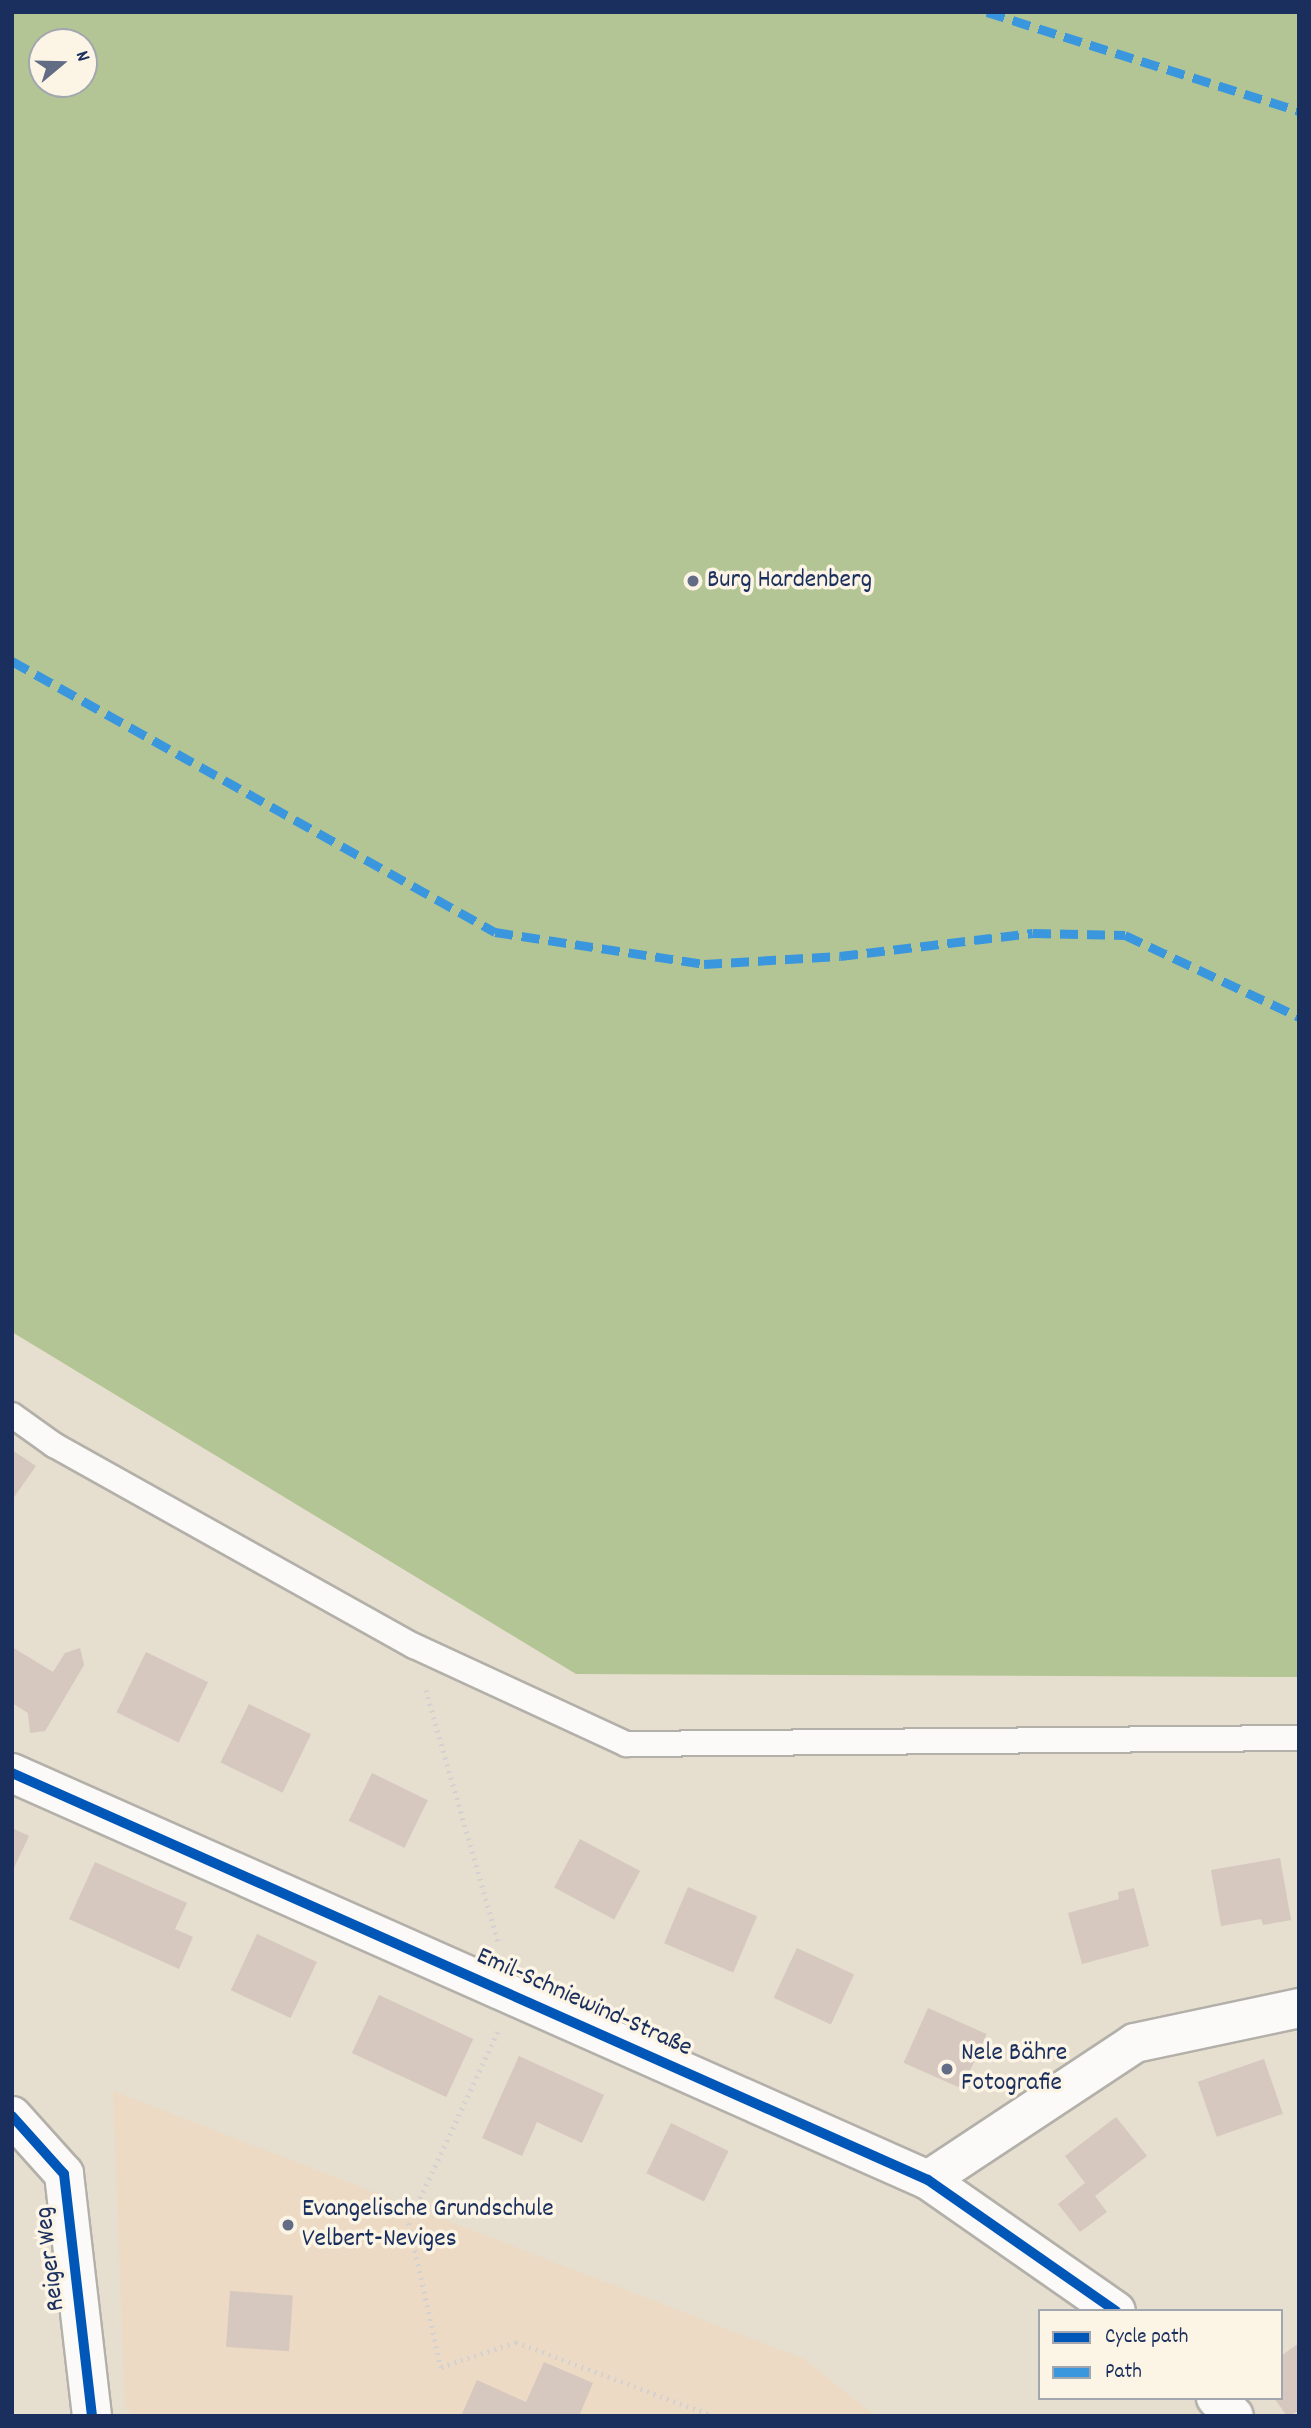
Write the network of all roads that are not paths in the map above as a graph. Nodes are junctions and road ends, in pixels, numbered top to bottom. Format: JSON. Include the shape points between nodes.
{"nodes":[{"id":1,"x":12,"y":1415,"type":"edge"},
{"id":2,"x":1299,"y":1738,"type":"edge"},
{"id":3,"x":12,"y":1773,"type":"edge"},
{"id":4,"x":1299,"y":2008,"type":"edge"},
{"id":5,"x":12,"y":2116,"type":"edge"},
{"id":6,"x":928,"y":2180,"type":"junction"},
{"id":7,"x":1113,"y":2309,"type":"edge"},
{"id":8,"x":1218,"y":2400,"type":"edge"},
{"id":9,"x":92,"y":2416,"type":"edge"},
{"id":10,"x":1234,"y":2416,"type":"edge"}],
"edges":[{"from":1,"to":2,"type":"lane","via":[[54,1445],[414,1646],[626,1744]]},
{"from":3,"to":6,"type":"street","name":"Emil-Schniewind-Straße"},
{"from":4,"to":6,"type":"street","via":[[1135,2043]]},
{"from":5,"to":9,"type":"street","name":"Reiger Weg","via":[[64,2174]]},
{"from":6,"to":7,"type":"street","name":"Emil-Schniewind-Straße"},
{"from":8,"to":10,"type":"street"}]}
